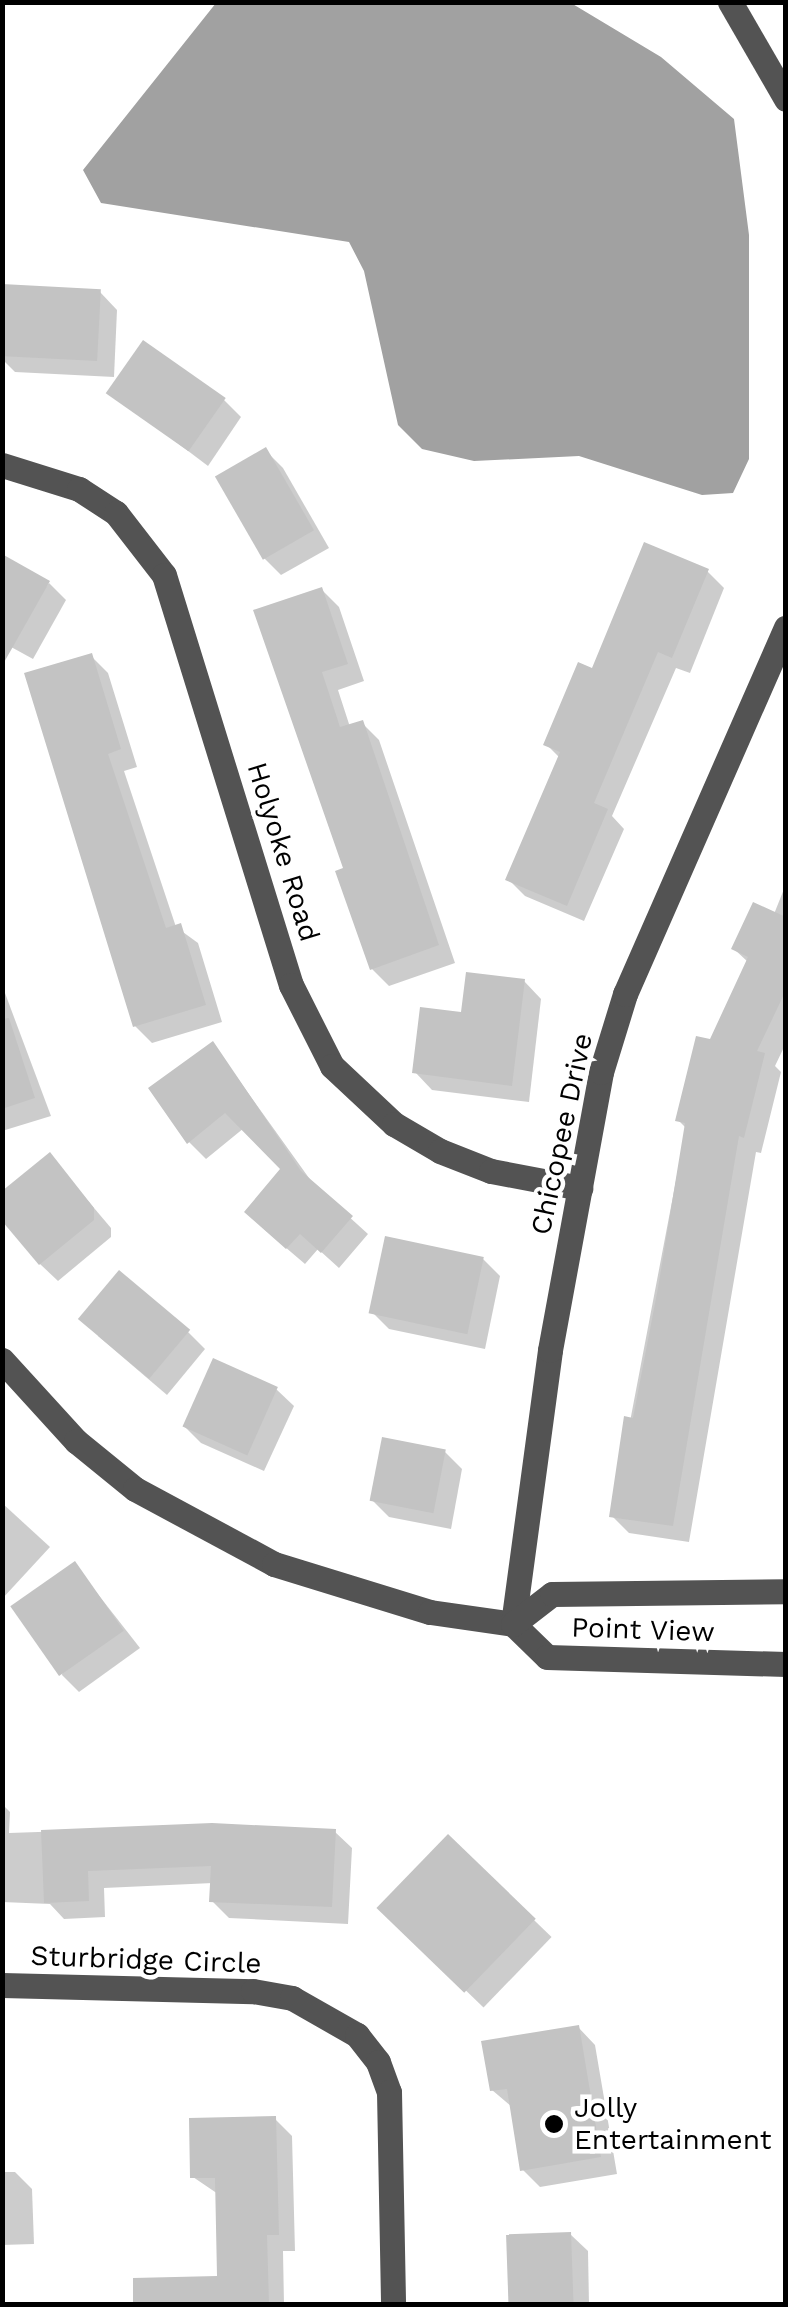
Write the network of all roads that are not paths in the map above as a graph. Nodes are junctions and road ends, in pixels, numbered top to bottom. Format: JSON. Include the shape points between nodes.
{"nodes":[{"id":1,"x":730,"y":2,"type":"edge"},
{"id":2,"x":786,"y":99,"type":"edge"},
{"id":3,"x":2,"y":465,"type":"edge"},
{"id":4,"x":786,"y":628,"type":"edge"},
{"id":5,"x":580,"y":1188,"type":"junction"},
{"id":6,"x":2,"y":1360,"type":"edge"},
{"id":7,"x":786,"y":1591,"type":"edge"},
{"id":8,"x":513,"y":1624,"type":"junction"},
{"id":9,"x":786,"y":1664,"type":"edge"},
{"id":10,"x":2,"y":1985,"type":"edge"},
{"id":11,"x":393,"y":2304,"type":"edge"}],
"edges":[{"from":1,"to":2,"type":"street"},
{"from":3,"to":5,"type":"street","name":"Holyoke Road","via":[[79,489],[116,513],[164,575],[291,985],[332,1066],[394,1124],[440,1151],[491,1171]]},
{"from":4,"to":5,"type":"street","name":"Chicopee Drive","via":[[625,994],[601,1072]]},
{"from":5,"to":8,"type":"street","name":"Chicopee Drive"},
{"from":6,"to":8,"type":"street","via":[[76,1441],[135,1488],[274,1564],[386,1600]]},
{"from":7,"to":8,"type":"street","name":"Point View","via":[[552,1594]]},
{"from":8,"to":9,"type":"street","name":"Point View","via":[[547,1657]]},
{"from":10,"to":11,"type":"street","name":"Sturbridge Circle","via":[[253,1991],[292,1998],[357,2035],[378,2062],[389,2092]]}]}
